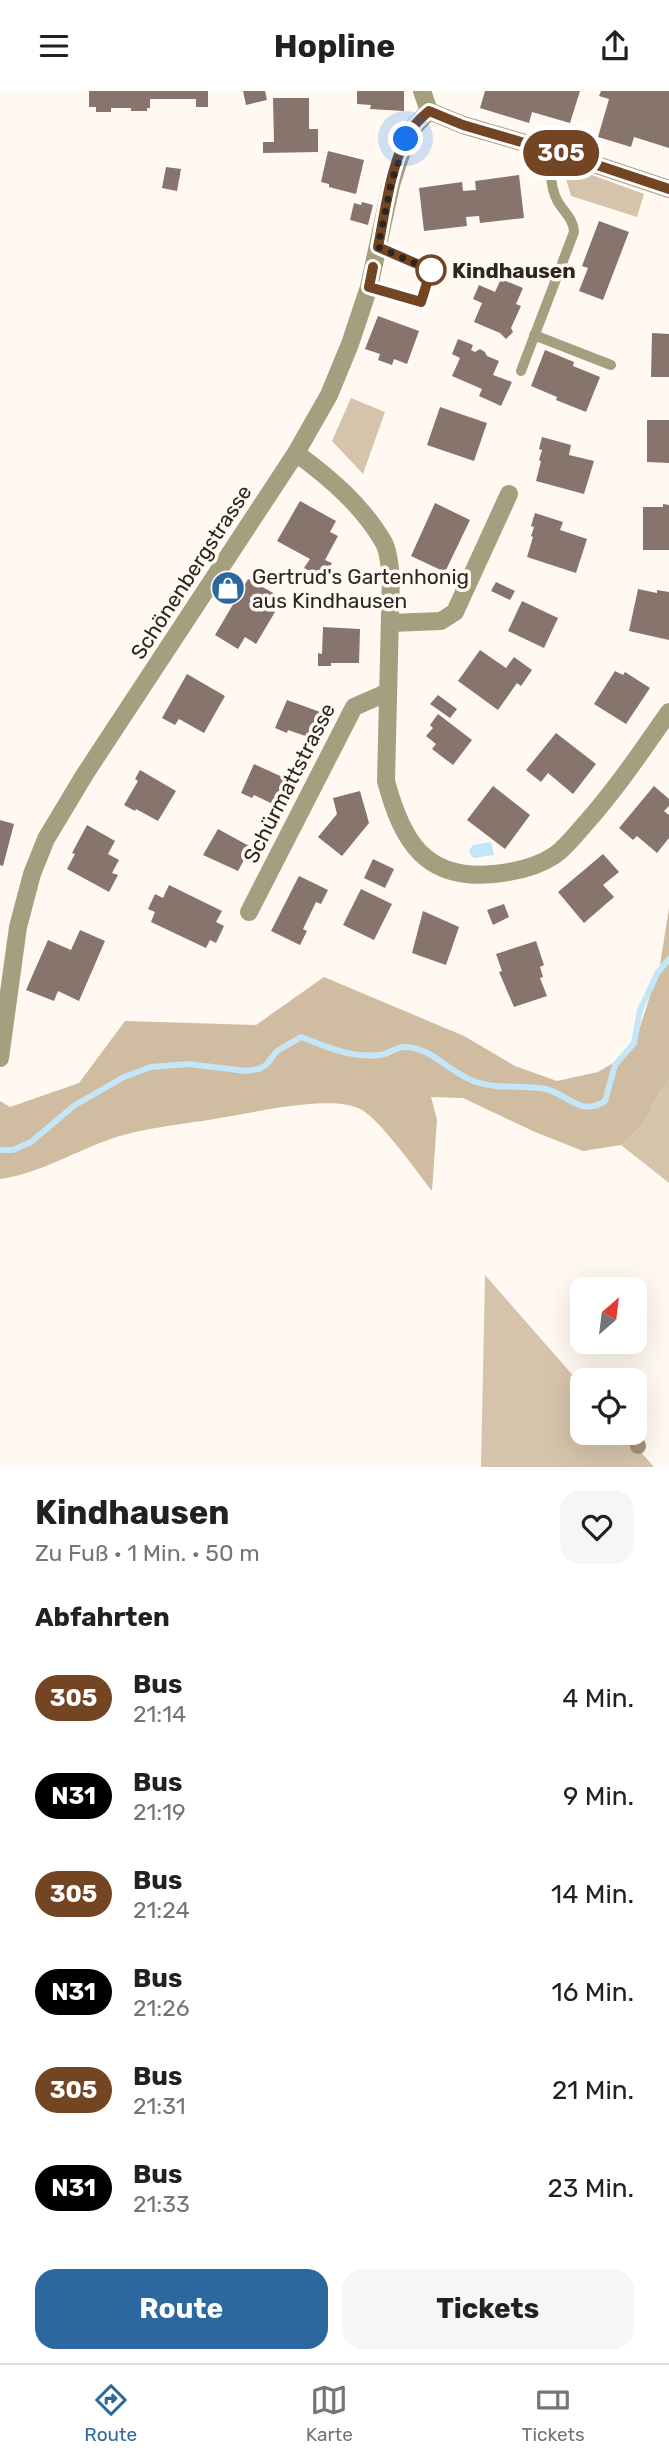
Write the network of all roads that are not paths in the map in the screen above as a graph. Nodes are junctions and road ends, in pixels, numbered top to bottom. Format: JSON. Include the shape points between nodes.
{"nodes":[{"id":1,"x":422,"y":91,"type":"edge"},
{"id":2,"x":429,"y":111,"type":"junction"},
{"id":3,"x":553,"y":151,"type":"junction"},
{"id":4,"x":669,"y":189,"type":"edge"},
{"id":5,"x":378,"y":247,"type":"junction"},
{"id":6,"x":369,"y":287,"type":"junction"},
{"id":7,"x":534,"y":335,"type":"junction"},
{"id":8,"x":611,"y":365,"type":"dead end"},
{"id":9,"x":520,"y":370,"type":"dead end"},
{"id":10,"x":296,"y":453,"type":"junction"},
{"id":11,"x":509,"y":494,"type":"dead end"},
{"id":12,"x":391,"y":623,"type":"junction"},
{"id":13,"x":386,"y":693,"type":"junction"},
{"id":14,"x":669,"y":712,"type":"edge"},
{"id":15,"x":248,"y":912,"type":"dead end"},
{"id":16,"x":0,"y":1058,"type":"edge"}],
"edges":[{"from":1,"to":2,"type":"street"},
{"from":2,"to":3,"type":"street"},
{"from":2,"to":5,"type":"street","name":"Schönenbergstrasse","via":[[411,130],[403,148]]},
{"from":3,"to":4,"type":"street"},
{"from":3,"to":7,"type":"lane","via":[[553,189],[574,232]]},
{"from":5,"to":6,"type":"street","name":"Schönenbergstrasse"},
{"from":5,"to":6,"type":"lane","via":[[431,270],[421,302]]},
{"from":6,"to":10,"type":"street","name":"Schönenbergstrasse","via":[[340,372]]},
{"from":7,"to":8,"type":"lane"},
{"from":7,"to":9,"type":"lane"},
{"from":10,"to":12,"type":"street","via":[[342,490],[385,545],[391,575]]},
{"from":10,"to":16,"type":"street","name":"Schönenbergstrasse","via":[[46,839],[18,927]]},
{"from":11,"to":12,"type":"street","via":[[454,612],[441,621]]},
{"from":12,"to":13,"type":"street"},
{"from":13,"to":14,"type":"street","via":[[386,781],[394,812],[411,844],[431,862],[473,876],[528,869],[556,854],[601,805]]},
{"from":13,"to":15,"type":"street","name":"Schürmattstrasse","via":[[354,707]]}]}
